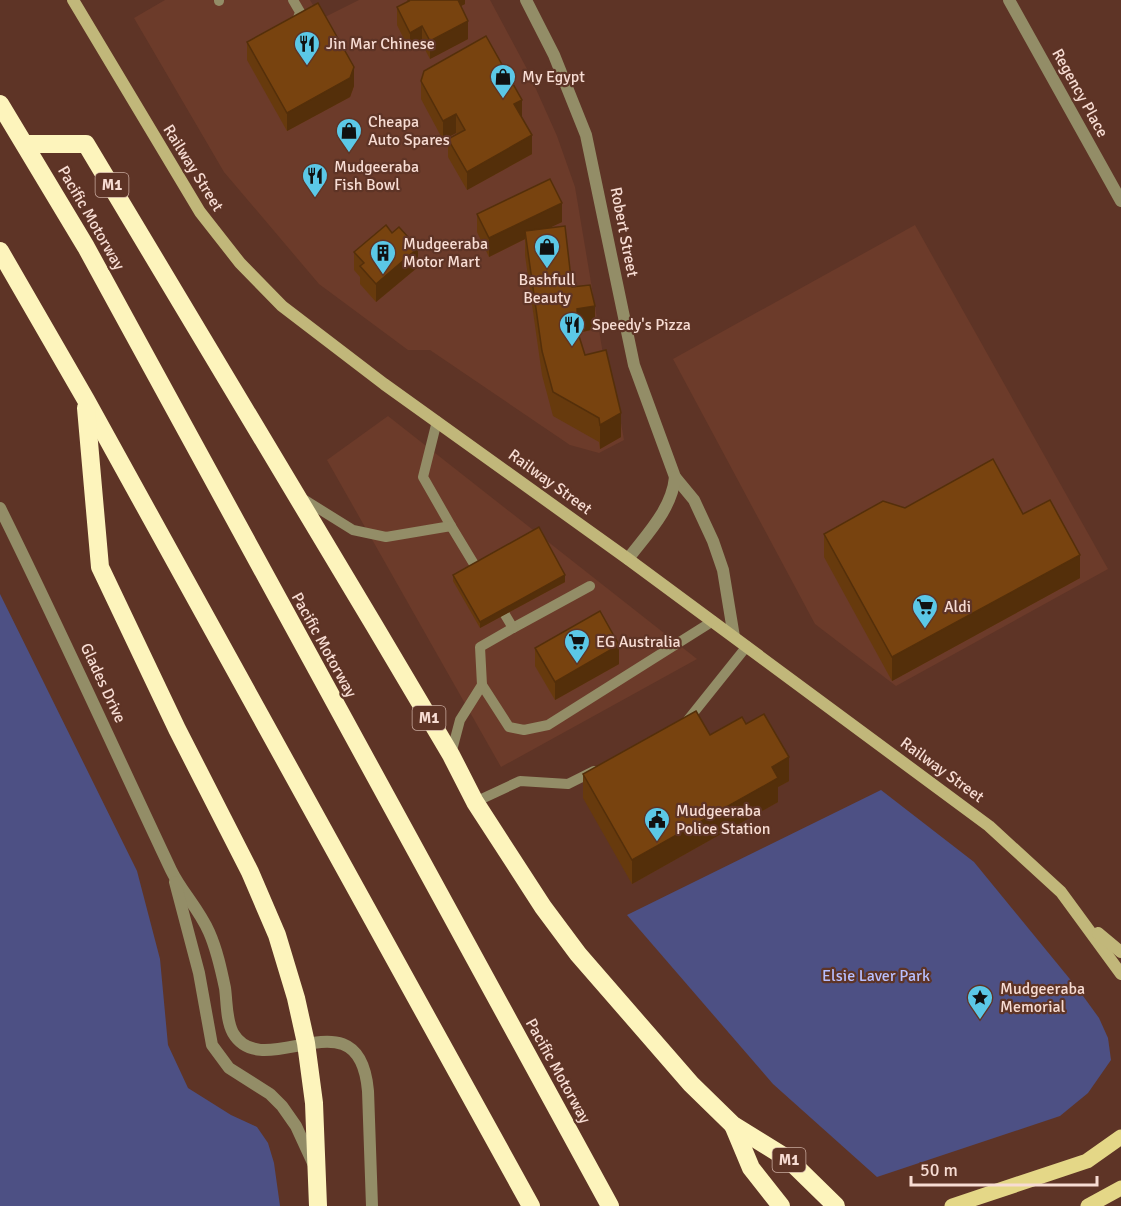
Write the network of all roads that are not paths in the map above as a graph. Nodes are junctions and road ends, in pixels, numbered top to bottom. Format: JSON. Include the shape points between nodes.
{"nodes":[{"id":1,"x":73,"y":0,"type":"edge"},
{"id":2,"x":293,"y":0,"type":"edge"},
{"id":3,"x":526,"y":0,"type":"edge"},
{"id":4,"x":1009,"y":0,"type":"edge"},
{"id":5,"x":293,"y":27,"type":"edge"},
{"id":6,"x":0,"y":104,"type":"edge"},
{"id":7,"x":25,"y":144,"type":"junction"},
{"id":8,"x":1121,"y":201,"type":"edge"},
{"id":9,"x":0,"y":251,"type":"edge"},
{"id":10,"x":86,"y":400,"type":"junction"},
{"id":11,"x":437,"y":421,"type":"junction"},
{"id":12,"x":675,"y":477,"type":"junction"},
{"id":13,"x":295,"y":493,"type":"junction"},
{"id":14,"x":0,"y":508,"type":"edge"},
{"id":15,"x":451,"y":526,"type":"junction"},
{"id":16,"x":628,"y":559,"type":"junction"},
{"id":17,"x":590,"y":586,"type":"dead end"},
{"id":18,"x":488,"y":587,"type":"edge"},
{"id":19,"x":495,"y":597,"type":"edge"},
{"id":20,"x":712,"y":621,"type":"junction"},
{"id":21,"x":513,"y":628,"type":"junction"},
{"id":22,"x":734,"y":637,"type":"junction"},
{"id":23,"x":747,"y":646,"type":"junction"},
{"id":24,"x":482,"y":685,"type":"junction"},
{"id":25,"x":676,"y":728,"type":"edge"},
{"id":26,"x":451,"y":755,"type":"junction"},
{"id":27,"x":608,"y":764,"type":"edge"},
{"id":28,"x":475,"y":802,"type":"junction"},
{"id":29,"x":172,"y":873,"type":"junction"},
{"id":30,"x":1084,"y":920,"type":"junction"},
{"id":31,"x":1121,"y":952,"type":"edge"},
{"id":32,"x":1121,"y":974,"type":"edge"},
{"id":33,"x":306,"y":1043,"type":"junction"},
{"id":34,"x":733,"y":1125,"type":"junction"},
{"id":35,"x":1121,"y":1137,"type":"edge"},
{"id":36,"x":319,"y":1178,"type":"junction"},
{"id":37,"x":1121,"y":1188,"type":"edge"},
{"id":38,"x":318,"y":1206,"type":"edge"},
{"id":39,"x":372,"y":1206,"type":"edge"},
{"id":40,"x":531,"y":1206,"type":"edge"},
{"id":41,"x":610,"y":1206,"type":"edge"},
{"id":42,"x":781,"y":1206,"type":"edge"},
{"id":43,"x":836,"y":1206,"type":"edge"},
{"id":44,"x":952,"y":1206,"type":"edge"},
{"id":45,"x":1088,"y":1206,"type":"edge"}],
"edges":[{"from":1,"to":11,"type":"main road","name":"Railway Street","via":[[200,212],[240,263],[282,306]]},
{"from":2,"to":5,"type":"lane","via":[[300,12]]},
{"from":3,"to":12,"type":"street","name":"Robert Street","via":[[554,55],[586,135],[634,365]]},
{"from":4,"to":8,"type":"street","name":"Regency Place"},
{"from":6,"to":7,"type":"highway","name":"Pacific Motorway"},
{"from":7,"to":13,"type":"highway","number":"M1","via":[[86,144]]},
{"from":7,"to":41,"type":"highway","name":"Pacific Motorway","via":[[86,247]]},
{"from":9,"to":10,"type":"highway"},
{"from":10,"to":33,"type":"highway","via":[[100,567],[278,935]]},
{"from":10,"to":40,"type":"highway"},
{"from":11,"to":15,"type":"lane","via":[[423,477]]},
{"from":11,"to":16,"type":"main road","name":"Railway Street"},
{"from":12,"to":16,"type":"street","via":[[665,509]]},
{"from":12,"to":22,"type":"street","name":"Robert Street","via":[[694,501],[713,541],[723,570]]},
{"from":13,"to":15,"type":"lane","via":[[353,530],[387,537]]},
{"from":13,"to":26,"type":"highway","number":"M1"},
{"from":14,"to":29,"type":"street","name":"Glades Drive"},
{"from":15,"to":18,"type":"lane"},
{"from":16,"to":20,"type":"main road","name":"Railway Street"},
{"from":17,"to":21,"type":"lane"},
{"from":19,"to":21,"type":"lane"},
{"from":20,"to":22,"type":"main road","name":"Railway Street"},
{"from":20,"to":24,"type":"lane","via":[[548,725],[524,730],[509,727]]},
{"from":21,"to":24,"type":"lane","via":[[480,647]]},
{"from":22,"to":23,"type":"main road","name":"Railway Street"},
{"from":23,"to":25,"type":"lane","via":[[686,723]]},
{"from":23,"to":30,"type":"main road","name":"Railway Street","via":[[989,826],[1061,892]]},
{"from":24,"to":26,"type":"lane","via":[[460,720]]},
{"from":26,"to":28,"type":"highway","number":"M1"},
{"from":27,"to":28,"type":"lane","via":[[568,784],[520,781]]},
{"from":28,"to":34,"type":"highway","number":"M1","via":[[578,954]]},
{"from":29,"to":33,"type":"street","name":"Glades Drive","via":[[196,906],[213,941],[231,1026],[239,1040],[264,1050]]},
{"from":29,"to":36,"type":"street","name":"Glades Drive","via":[[199,973],[212,1045],[229,1068],[282,1106]]},
{"from":30,"to":31,"type":"main road","name":"Railway Street"},
{"from":30,"to":32,"type":"main road","name":"Railway Street"},
{"from":33,"to":36,"type":"highway"},
{"from":33,"to":39,"type":"street","via":[[341,1044],[364,1067]]},
{"from":34,"to":42,"type":"highway","number":"M1","via":[[751,1168]]},
{"from":34,"to":43,"type":"highway","number":"M1","via":[[788,1159]]},
{"from":35,"to":44,"type":"main road","via":[[1087,1161]]},
{"from":36,"to":38,"type":"highway"},
{"from":37,"to":45,"type":"main road"}]}
